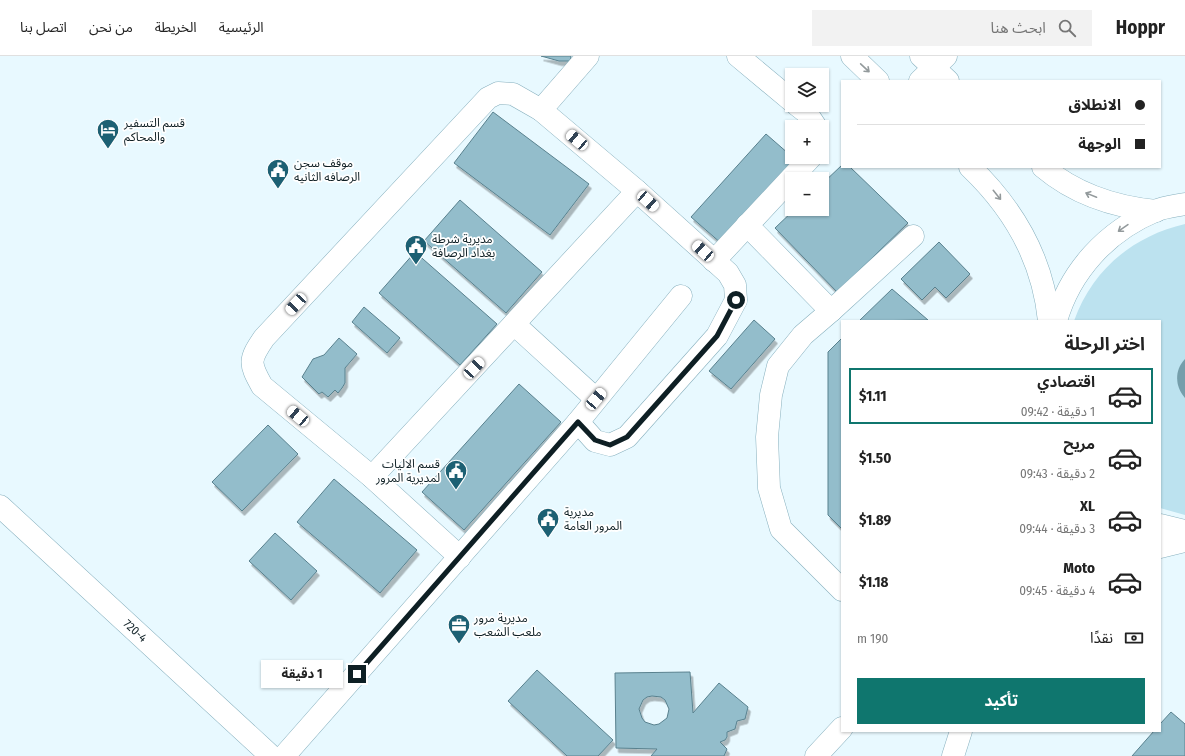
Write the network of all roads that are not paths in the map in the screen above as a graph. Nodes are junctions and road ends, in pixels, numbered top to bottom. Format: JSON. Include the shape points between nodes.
{"nodes":[{"id":1,"x":588,"y":56,"type":"edge"},
{"id":2,"x":738,"y":56,"type":"edge"},
{"id":3,"x":852,"y":56,"type":"edge"},
{"id":4,"x":877,"y":80,"type":"edge"},
{"id":5,"x":785,"y":95,"type":"edge"},
{"id":6,"x":541,"y":110,"type":"junction"},
{"id":7,"x":805,"y":164,"type":"edge"},
{"id":8,"x":971,"y":168,"type":"edge"},
{"id":9,"x":1044,"y":168,"type":"edge"},
{"id":10,"x":637,"y":192,"type":"junction"},
{"id":11,"x":1185,"y":204,"type":"edge"},
{"id":12,"x":1156,"y":211,"type":"junction"},
{"id":13,"x":748,"y":225,"type":"junction"},
{"id":14,"x":913,"y":236,"type":"dead end"},
{"id":15,"x":714,"y":261,"type":"junction"},
{"id":16,"x":681,"y":296,"type":"dead end"},
{"id":17,"x":831,"y":311,"type":"junction"},
{"id":18,"x":1049,"y":320,"type":"edge"},
{"id":19,"x":1056,"y":320,"type":"edge"},
{"id":20,"x":514,"y":324,"type":"junction"},
{"id":21,"x":596,"y":399,"type":"junction"},
{"id":22,"x":578,"y":422,"type":"junction"},
{"id":23,"x":372,"y":477,"type":"junction"},
{"id":24,"x":0,"y":506,"type":"edge"},
{"id":25,"x":1161,"y":525,"type":"edge"},
{"id":26,"x":1185,"y":531,"type":"edge"},
{"id":27,"x":1185,"y":541,"type":"edge"},
{"id":28,"x":1161,"y":547,"type":"edge"},
{"id":29,"x":460,"y":557,"type":"junction"},
{"id":30,"x":841,"y":589,"type":"edge"},
{"id":31,"x":841,"y":729,"type":"edge"},
{"id":32,"x":961,"y":732,"type":"edge"},
{"id":33,"x":271,"y":756,"type":"edge"},
{"id":34,"x":284,"y":756,"type":"edge"},
{"id":35,"x":816,"y":756,"type":"edge"},
{"id":36,"x":953,"y":756,"type":"edge"}],
"edges":[{"from":1,"to":6,"type":"street"},
{"from":2,"to":5,"type":"street"},
{"from":3,"to":4,"type":"street","one_way":true},
{"from":6,"to":10,"type":"street"},
{"from":6,"to":23,"type":"street","via":[[513,94],[498,93],[488,98],[264,338],[253,354],[253,370],[262,386]]},
{"from":7,"to":13,"type":"street"},
{"from":8,"to":18,"type":"street","one_way":true,"via":[[1002,201],[1021,230],[1042,283]]},
{"from":12,"to":9,"type":"street","one_way":true,"via":[[1133,209],[1087,194]]},
{"from":10,"to":15,"type":"street"},
{"from":10,"to":20,"type":"street"},
{"from":11,"to":12,"type":"street"},
{"from":12,"to":19,"type":"street","one_way":true,"via":[[1125,226],[1098,248],[1076,275],[1060,305]]},
{"from":13,"to":15,"type":"street"},
{"from":13,"to":17,"type":"street"},
{"from":14,"to":17,"type":"street"},
{"from":15,"to":22,"type":"street","via":[[728,273],[735,285],[736,300],[717,336],[627,437],[610,445],[595,440]]},
{"from":16,"to":21,"type":"street"},
{"from":17,"to":30,"type":"street","via":[[803,335],[778,366],[771,395],[767,437],[769,488],[781,529]]},
{"from":20,"to":21,"type":"street"},
{"from":20,"to":23,"type":"street"},
{"from":21,"to":22,"type":"street"},
{"from":22,"to":29,"type":"street"},
{"from":23,"to":29,"type":"street"},
{"from":24,"to":33,"type":"street","name":"720-4"},
{"from":25,"to":26,"type":"street"},
{"from":27,"to":28,"type":"street"},
{"from":29,"to":34,"type":"street"},
{"from":31,"to":35,"type":"street"},
{"from":32,"to":36,"type":"street"}]}
